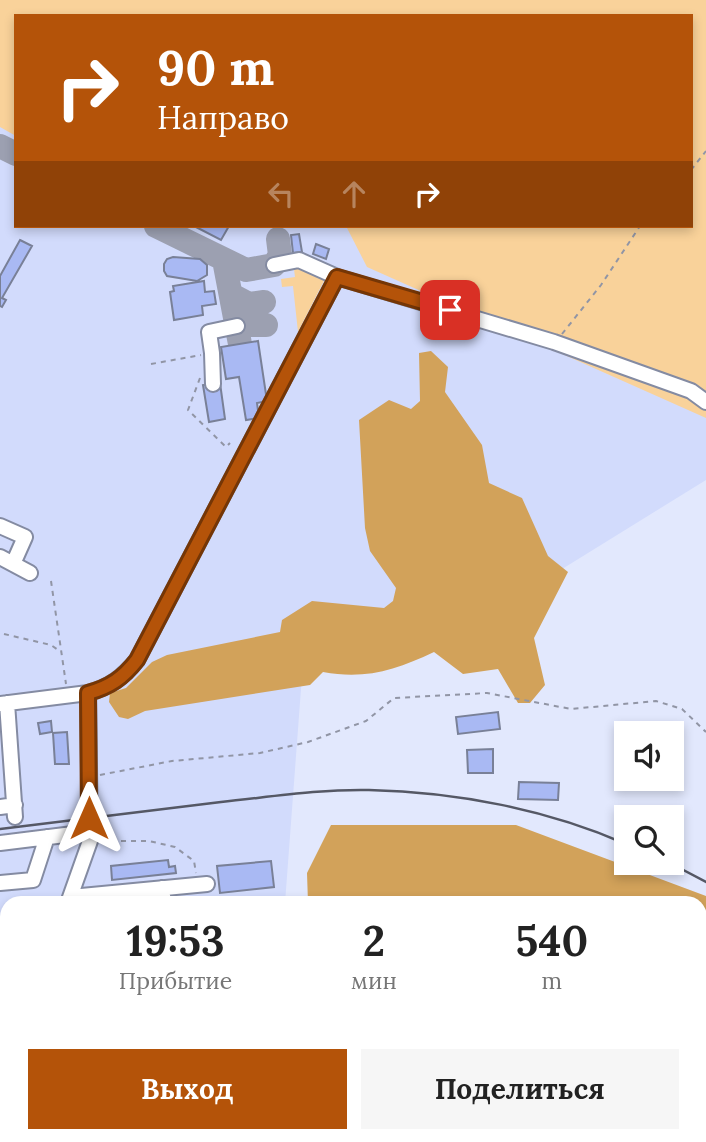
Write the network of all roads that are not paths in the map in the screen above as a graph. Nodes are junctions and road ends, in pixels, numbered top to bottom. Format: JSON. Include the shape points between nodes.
{"nodes":[{"id":1,"x":274,"y":265,"type":"dead end"},
{"id":2,"x":337,"y":277,"type":"junction"},
{"id":3,"x":237,"y":326,"type":"dead end"},
{"id":4,"x":213,"y":384,"type":"dead end"},
{"id":5,"x":706,"y":402,"type":"edge"},
{"id":6,"x":0,"y":526,"type":"edge"},
{"id":7,"x":7,"y":560,"type":"edge"},
{"id":8,"x":30,"y":573,"type":"dead end"},
{"id":9,"x":88,"y":693,"type":"junction"},
{"id":10,"x":4,"y":704,"type":"edge"},
{"id":11,"x":10,"y":810,"type":"edge"},
{"id":12,"x":47,"y":837,"type":"junction"},
{"id":13,"x":90,"y":837,"type":"junction"},
{"id":14,"x":0,"y":843,"type":"edge"},
{"id":15,"x":0,"y":883,"type":"edge"},
{"id":16,"x":202,"y":884,"type":"road end"},
{"id":17,"x":162,"y":888,"type":"junction"},
{"id":18,"x":71,"y":896,"type":"edge"},
{"id":19,"x":101,"y":896,"type":"edge"},
{"id":20,"x":163,"y":896,"type":"edge"}],
"edges":[{"from":1,"to":2,"type":"street","via":[[299,260]]},
{"from":2,"to":5,"type":"street","via":[[554,342],[691,391]]},
{"from":2,"to":9,"type":"street","via":[[137,660],[124,676]]},
{"from":3,"to":4,"type":"street","via":[[209,332]]},
{"from":6,"to":7,"type":"street","via":[[25,537]]},
{"from":7,"to":8,"type":"street"},
{"from":9,"to":10,"type":"street"},
{"from":9,"to":13,"type":"street"},
{"from":10,"to":11,"type":"street"},
{"from":12,"to":13,"type":"street"},
{"from":12,"to":14,"type":"street"},
{"from":12,"to":15,"type":"street","via":[[33,880]]},
{"from":13,"to":18,"type":"street"},
{"from":16,"to":17,"type":"street"},
{"from":17,"to":19,"type":"street"},
{"from":17,"to":20,"type":"street"}]}
